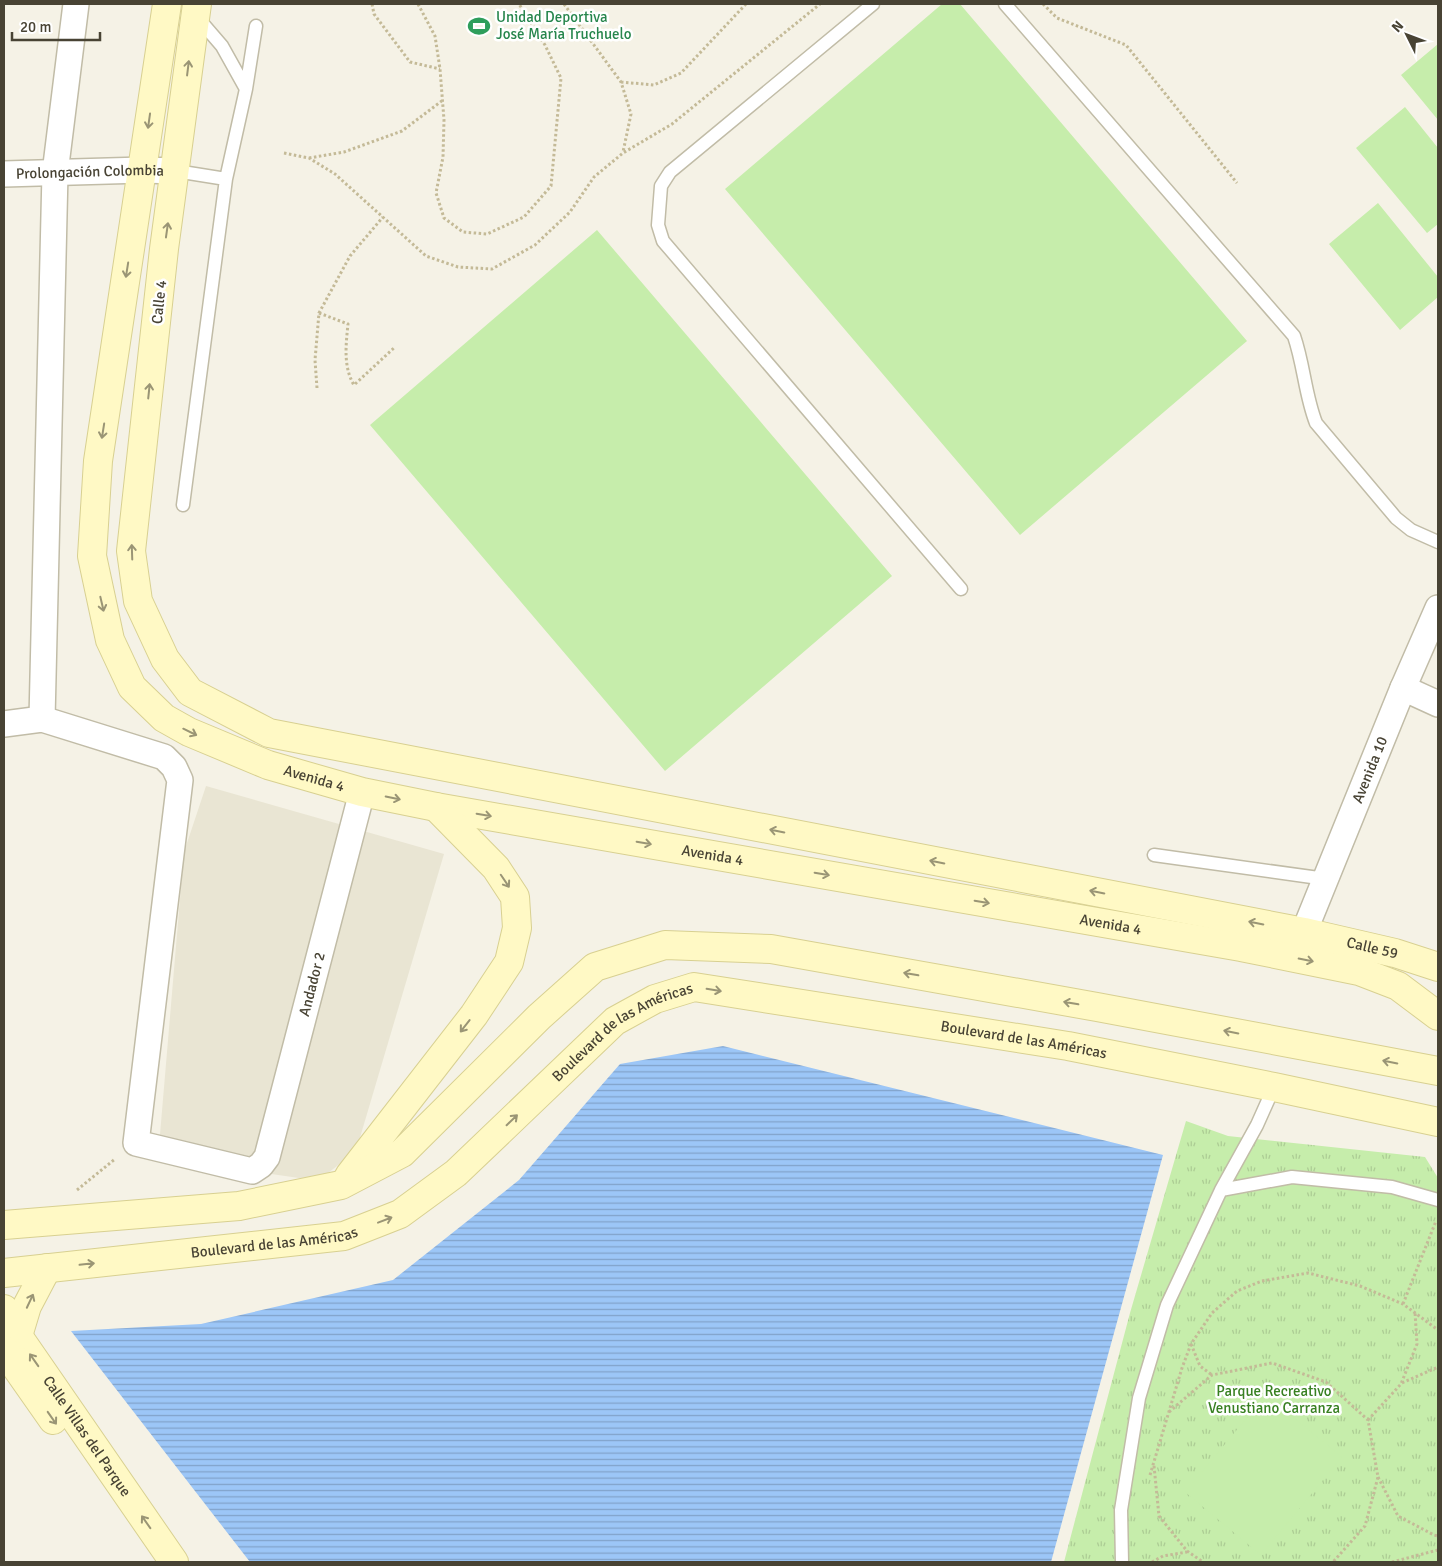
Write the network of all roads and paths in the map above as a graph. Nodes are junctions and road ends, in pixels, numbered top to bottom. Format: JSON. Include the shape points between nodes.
{"nodes":[{"id":1,"x":76,"y":4,"type":"edge"},
{"id":2,"x":167,"y":4,"type":"edge"},
{"id":3,"x":372,"y":4,"type":"edge"},
{"id":4,"x":418,"y":4,"type":"edge"},
{"id":5,"x":519,"y":4,"type":"edge"},
{"id":6,"x":564,"y":4,"type":"edge"},
{"id":7,"x":746,"y":4,"type":"edge"},
{"id":8,"x":820,"y":4,"type":"edge"},
{"id":9,"x":873,"y":4,"type":"edge"},
{"id":10,"x":1005,"y":4,"type":"edge"},
{"id":11,"x":1043,"y":4,"type":"edge"},
{"id":12,"x":196,"y":9,"type":"edge"},
{"id":13,"x":256,"y":26,"type":"dead end"},
{"id":14,"x":440,"y":69,"type":"junction"},
{"id":15,"x":621,"y":82,"type":"junction"},
{"id":16,"x":246,"y":89,"type":"junction"},
{"id":17,"x":443,"y":100,"type":"junction"},
{"id":18,"x":284,"y":153,"type":"dead end"},
{"id":19,"x":623,"y":153,"type":"junction"},
{"id":20,"x":309,"y":158,"type":"junction"},
{"id":21,"x":143,"y":170,"type":"junction"},
{"id":22,"x":176,"y":171,"type":"junction"},
{"id":23,"x":55,"y":173,"type":"junction"},
{"id":24,"x":4,"y":174,"type":"edge"},
{"id":25,"x":226,"y":180,"type":"junction"},
{"id":26,"x":1237,"y":183,"type":"dead end"},
{"id":27,"x":382,"y":216,"type":"junction"},
{"id":28,"x":319,"y":313,"type":"junction"},
{"id":29,"x":395,"y":347,"type":"dead end"},
{"id":30,"x":317,"y":388,"type":"dead end"},
{"id":31,"x":183,"y":505,"type":"dead end"},
{"id":32,"x":1438,"y":542,"type":"edge"},
{"id":33,"x":961,"y":589,"type":"dead end"},
{"id":34,"x":138,"y":601,"type":"joint"},
{"id":35,"x":1438,"y":608,"type":"edge"},
{"id":36,"x":1403,"y":688,"type":"junction"},
{"id":37,"x":1438,"y":704,"type":"edge"},
{"id":38,"x":42,"y":719,"type":"junction"},
{"id":39,"x":4,"y":724,"type":"edge"},
{"id":40,"x":362,"y":792,"type":"junction"},
{"id":41,"x":436,"y":807,"type":"junction"},
{"id":42,"x":1154,"y":856,"type":"dead end"},
{"id":43,"x":1326,"y":879,"type":"junction"},
{"id":44,"x":1304,"y":932,"type":"junction"},
{"id":45,"x":1438,"y":968,"type":"edge"},
{"id":46,"x":1438,"y":1016,"type":"edge"},
{"id":47,"x":1438,"y":1072,"type":"edge"},
{"id":48,"x":1274,"y":1087,"type":"junction"},
{"id":49,"x":1438,"y":1122,"type":"edge"},
{"id":50,"x":136,"y":1142,"type":"junction"},
{"id":51,"x":341,"y":1185,"type":"junction"},
{"id":52,"x":1221,"y":1190,"type":"junction"},
{"id":53,"x":74,"y":1192,"type":"dead end"},
{"id":54,"x":1438,"y":1200,"type":"edge"},
{"id":55,"x":1438,"y":1215,"type":"edge"},
{"id":56,"x":4,"y":1225,"type":"edge"},
{"id":57,"x":47,"y":1268,"type":"junction"},
{"id":58,"x":4,"y":1273,"type":"edge"},
{"id":59,"x":1403,"y":1304,"type":"junction"},
{"id":60,"x":4,"y":1308,"type":"edge"},
{"id":61,"x":1415,"y":1312,"type":"junction"},
{"id":62,"x":1438,"y":1330,"type":"edge"},
{"id":63,"x":11,"y":1343,"type":"edge"},
{"id":64,"x":1191,"y":1344,"type":"junction"},
{"id":65,"x":1438,"y":1367,"type":"edge"},
{"id":66,"x":1212,"y":1375,"type":"junction"},
{"id":67,"x":1401,"y":1384,"type":"junction"},
{"id":68,"x":1168,"y":1412,"type":"junction"},
{"id":69,"x":1368,"y":1420,"type":"junction"},
{"id":70,"x":1378,"y":1477,"type":"junction"},
{"id":71,"x":1438,"y":1536,"type":"edge"},
{"id":72,"x":1438,"y":1550,"type":"edge"},
{"id":73,"x":1187,"y":1552,"type":"junction"},
{"id":74,"x":151,"y":1562,"type":"edge"},
{"id":75,"x":174,"y":1562,"type":"edge"},
{"id":76,"x":1122,"y":1562,"type":"edge"},
{"id":77,"x":1152,"y":1562,"type":"edge"},
{"id":78,"x":1203,"y":1562,"type":"edge"},
{"id":79,"x":1333,"y":1562,"type":"edge"},
{"id":80,"x":1392,"y":1562,"type":"edge"}],
"edges":[{"from":1,"to":23,"type":"street"},
{"from":2,"to":21,"type":"main road","one_way":true},
{"from":3,"to":14,"type":"path","via":[[374,14],[410,62]]},
{"from":4,"to":14,"type":"path","via":[[436,36]]},
{"from":5,"to":17,"type":"path","via":[[561,78],[551,186],[524,217],[487,234],[462,232],[444,218],[436,192],[443,157]]},
{"from":6,"to":15,"type":"path"},
{"from":7,"to":15,"type":"path","via":[[681,73],[654,85]]},
{"from":8,"to":19,"type":"path","via":[[672,124]]},
{"from":9,"to":33,"type":"lane","via":[[670,172],[661,186],[658,224],[662,241]]},
{"from":10,"to":32,"type":"lane","via":[[1294,336],[1309,406],[1316,423],[1396,518],[1411,530]]},
{"from":11,"to":26,"type":"path","via":[[1057,18],[1126,46]]},
{"from":12,"to":16,"type":"lane"},
{"from":22,"to":12,"type":"main road","name":"Calle 4","one_way":true},
{"from":13,"to":16,"type":"lane"},
{"from":14,"to":17,"type":"path"},
{"from":15,"to":19,"type":"path","via":[[631,114]]},
{"from":16,"to":25,"type":"lane"},
{"from":17,"to":20,"type":"path","via":[[402,131],[344,152]]},
{"from":18,"to":20,"type":"path"},
{"from":19,"to":27,"type":"path","via":[[594,178],[570,212],[535,245],[492,269],[458,267],[426,256]]},
{"from":20,"to":27,"type":"path","via":[[335,174]]},
{"from":21,"to":22,"type":"street","name":"Prolongación Colombia"},
{"from":21,"to":23,"type":"street","name":"Prolongación Colombia"},
{"from":21,"to":40,"type":"main road","name":"Avenida 4","one_way":true,"via":[[98,461],[92,556],[110,640],[132,687],[164,718],[268,765]]},
{"from":22,"to":25,"type":"lane"},
{"from":34,"to":22,"type":"main road","name":"Calle 4","one_way":true,"via":[[131,551],[164,250]]},
{"from":23,"to":24,"type":"street","name":"Prolongación Colombia"},
{"from":23,"to":38,"type":"street"},
{"from":25,"to":31,"type":"lane"},
{"from":27,"to":28,"type":"path","via":[[350,256]]},
{"from":28,"to":29,"type":"path","via":[[348,324],[345,350],[354,385]]},
{"from":28,"to":30,"type":"path","via":[[315,360]]},
{"from":44,"to":34,"type":"main road","name":"Avenida 4","one_way":true,"via":[[269,733],[190,692],[165,659]]},
{"from":35,"to":36,"type":"street","name":"Avenida 10"},
{"from":36,"to":37,"type":"street"},
{"from":36,"to":43,"type":"street","name":"Avenida 10"},
{"from":38,"to":39,"type":"street"},
{"from":38,"to":50,"type":"street","via":[[164,756],[174,766],[180,780]]},
{"from":40,"to":41,"type":"main road","name":"Avenida 4","one_way":true},
{"from":40,"to":50,"type":"street","name":"Andador 2","via":[[266,1157],[261,1165],[252,1171]]},
{"from":41,"to":46,"type":"main road","name":"Avenida 4","one_way":true,"via":[[1241,947],[1359,971],[1398,986]]},
{"from":41,"to":51,"type":"main road","one_way":true,"via":[[496,868],[516,897],[517,928],[509,962],[474,1015]]},
{"from":42,"to":43,"type":"lane"},
{"from":43,"to":44,"type":"street","name":"Avenida 10"},
{"from":44,"to":45,"type":"main road","name":"Calle 59","via":[[1395,953]]},
{"from":47,"to":51,"type":"main road","one_way":true,"via":[[1097,1007],[771,950],[665,945],[595,967],[539,1017],[402,1153]]},
{"from":48,"to":49,"type":"main road","name":"Boulevard de las Américas"},
{"from":48,"to":52,"type":"lane"},
{"from":57,"to":48,"type":"main road","name":"Boulevard de las Américas","one_way":true,"via":[[344,1236],[400,1214],[456,1173],[615,1021],[655,999],[694,987],[1068,1046]]},
{"from":50,"to":53,"type":"path"},
{"from":51,"to":56,"type":"main road","via":[[240,1206]]},
{"from":52,"to":54,"type":"lane","via":[[1292,1177],[1392,1187]]},
{"from":52,"to":76,"type":"lane","via":[[1167,1305],[1139,1398],[1121,1510]]},
{"from":55,"to":59,"type":"path"},
{"from":57,"to":58,"type":"main road","name":"Boulevard de las Américas"},
{"from":63,"to":57,"type":"main road","one_way":true},
{"from":59,"to":61,"type":"path"},
{"from":59,"to":64,"type":"path","via":[[1360,1286],[1308,1273],[1262,1281],[1237,1291],[1212,1313]]},
{"from":60,"to":63,"type":"main road","name":"Calle Villas del Parque"},
{"from":61,"to":62,"type":"path"},
{"from":61,"to":67,"type":"path","via":[[1418,1344]]},
{"from":63,"to":74,"type":"main road","name":"Calle Villas del Parque","one_way":true},
{"from":75,"to":63,"type":"main road","name":"Calle Villas del Parque","one_way":true},
{"from":64,"to":66,"type":"path","via":[[1200,1366]]},
{"from":64,"to":68,"type":"path"},
{"from":65,"to":67,"type":"path"},
{"from":66,"to":68,"type":"path"},
{"from":66,"to":69,"type":"path","via":[[1272,1363],[1326,1382]]},
{"from":67,"to":69,"type":"path"},
{"from":68,"to":73,"type":"path","via":[[1154,1462],[1159,1516]]},
{"from":69,"to":70,"type":"path"},
{"from":70,"to":71,"type":"path","via":[[1398,1516]]},
{"from":70,"to":79,"type":"path","via":[[1365,1526]]},
{"from":72,"to":80,"type":"path"},
{"from":73,"to":77,"type":"path","via":[[1163,1556]]},
{"from":73,"to":78,"type":"path"}]}
